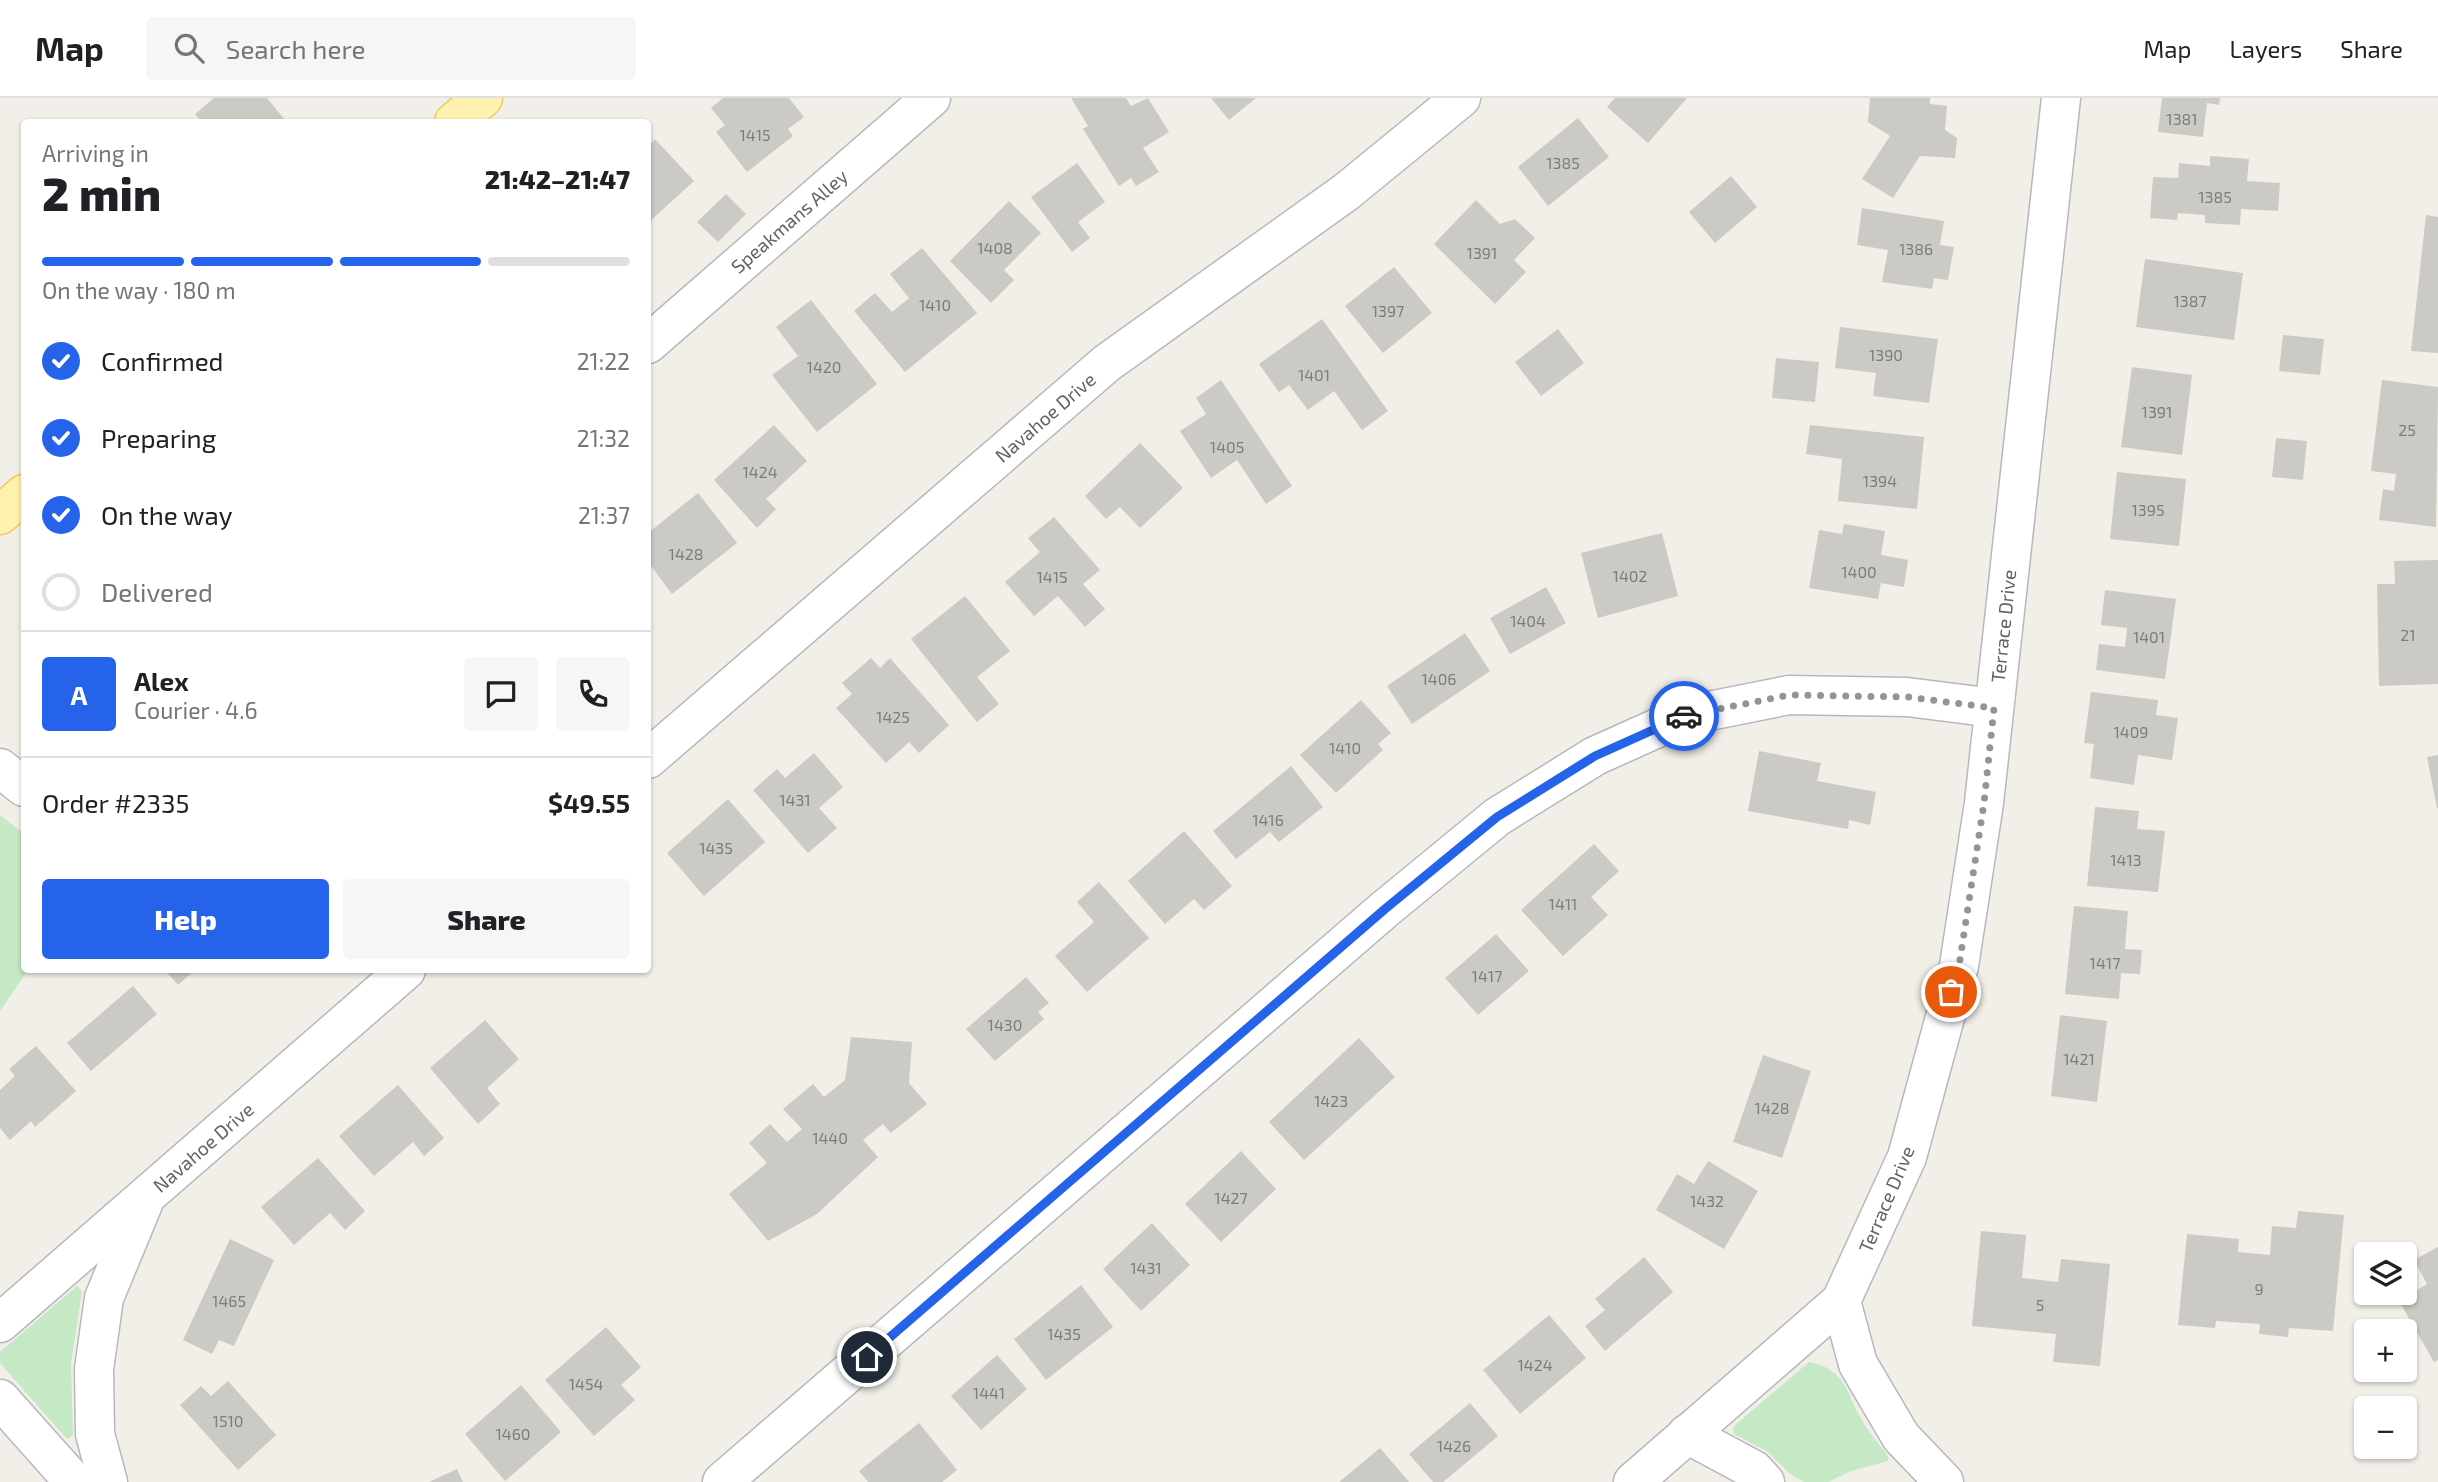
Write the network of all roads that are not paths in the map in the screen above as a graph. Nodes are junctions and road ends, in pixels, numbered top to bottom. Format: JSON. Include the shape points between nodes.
{"nodes":[{"id":1,"x":483,"y":98,"type":"edge"},
{"id":2,"x":932,"y":98,"type":"edge"},
{"id":3,"x":1461,"y":98,"type":"edge"},
{"id":4,"x":2061,"y":98,"type":"edge"},
{"id":5,"x":458,"y":119,"type":"edge"},
{"id":6,"x":651,"y":341,"type":"edge"},
{"id":7,"x":21,"y":497,"type":"edge"},
{"id":8,"x":0,"y":515,"type":"edge"},
{"id":9,"x":1994,"y":708,"type":"junction"},
{"id":10,"x":651,"y":756,"type":"edge"},
{"id":11,"x":0,"y":768,"type":"edge"},
{"id":12,"x":21,"y":785,"type":"edge"},
{"id":13,"x":403,"y":973,"type":"edge"},
{"id":14,"x":146,"y":1197,"type":"junction"},
{"id":15,"x":1841,"y":1301,"type":"junction"},
{"id":16,"x":0,"y":1323,"type":"edge"},
{"id":17,"x":0,"y":1399,"type":"edge"},
{"id":18,"x":1688,"y":1434,"type":"junction"},
{"id":19,"x":74,"y":1482,"type":"edge"},
{"id":20,"x":108,"y":1482,"type":"edge"},
{"id":21,"x":722,"y":1482,"type":"edge"},
{"id":22,"x":1633,"y":1482,"type":"edge"},
{"id":23,"x":1765,"y":1482,"type":"edge"},
{"id":24,"x":1944,"y":1482,"type":"edge"}],
"edges":[{"from":1,"to":5,"type":"main road"},
{"from":2,"to":6,"type":"street","name":"Speakmans Alley"},
{"from":3,"to":10,"type":"street","name":"Navahoe Drive","via":[[1346,192],[1107,363]]},
{"from":4,"to":9,"type":"street","name":"Terrace Drive"},
{"from":7,"to":8,"type":"main road"},
{"from":9,"to":15,"type":"street","name":"Terrace Drive","via":[[1959,966],[1907,1157]]},
{"from":9,"to":21,"type":"street","via":[[1908,697],[1789,695],[1684,716],[1595,756],[1497,817],[1385,909]]},
{"from":11,"to":12,"type":"street"},
{"from":13,"to":14,"type":"street","name":"Navahoe Drive"},
{"from":14,"to":16,"type":"street","name":"Navahoe Drive"},
{"from":14,"to":20,"type":"street","via":[[104,1298],[94,1368],[95,1434]]},
{"from":15,"to":18,"type":"street","name":"Terrace Drive"},
{"from":15,"to":24,"type":"street","via":[[1858,1364],[1900,1437]]},
{"from":17,"to":19,"type":"street"},
{"from":18,"to":22,"type":"street","name":"Terrace Drive"},
{"from":18,"to":23,"type":"street","via":[[1754,1470]]}]}
